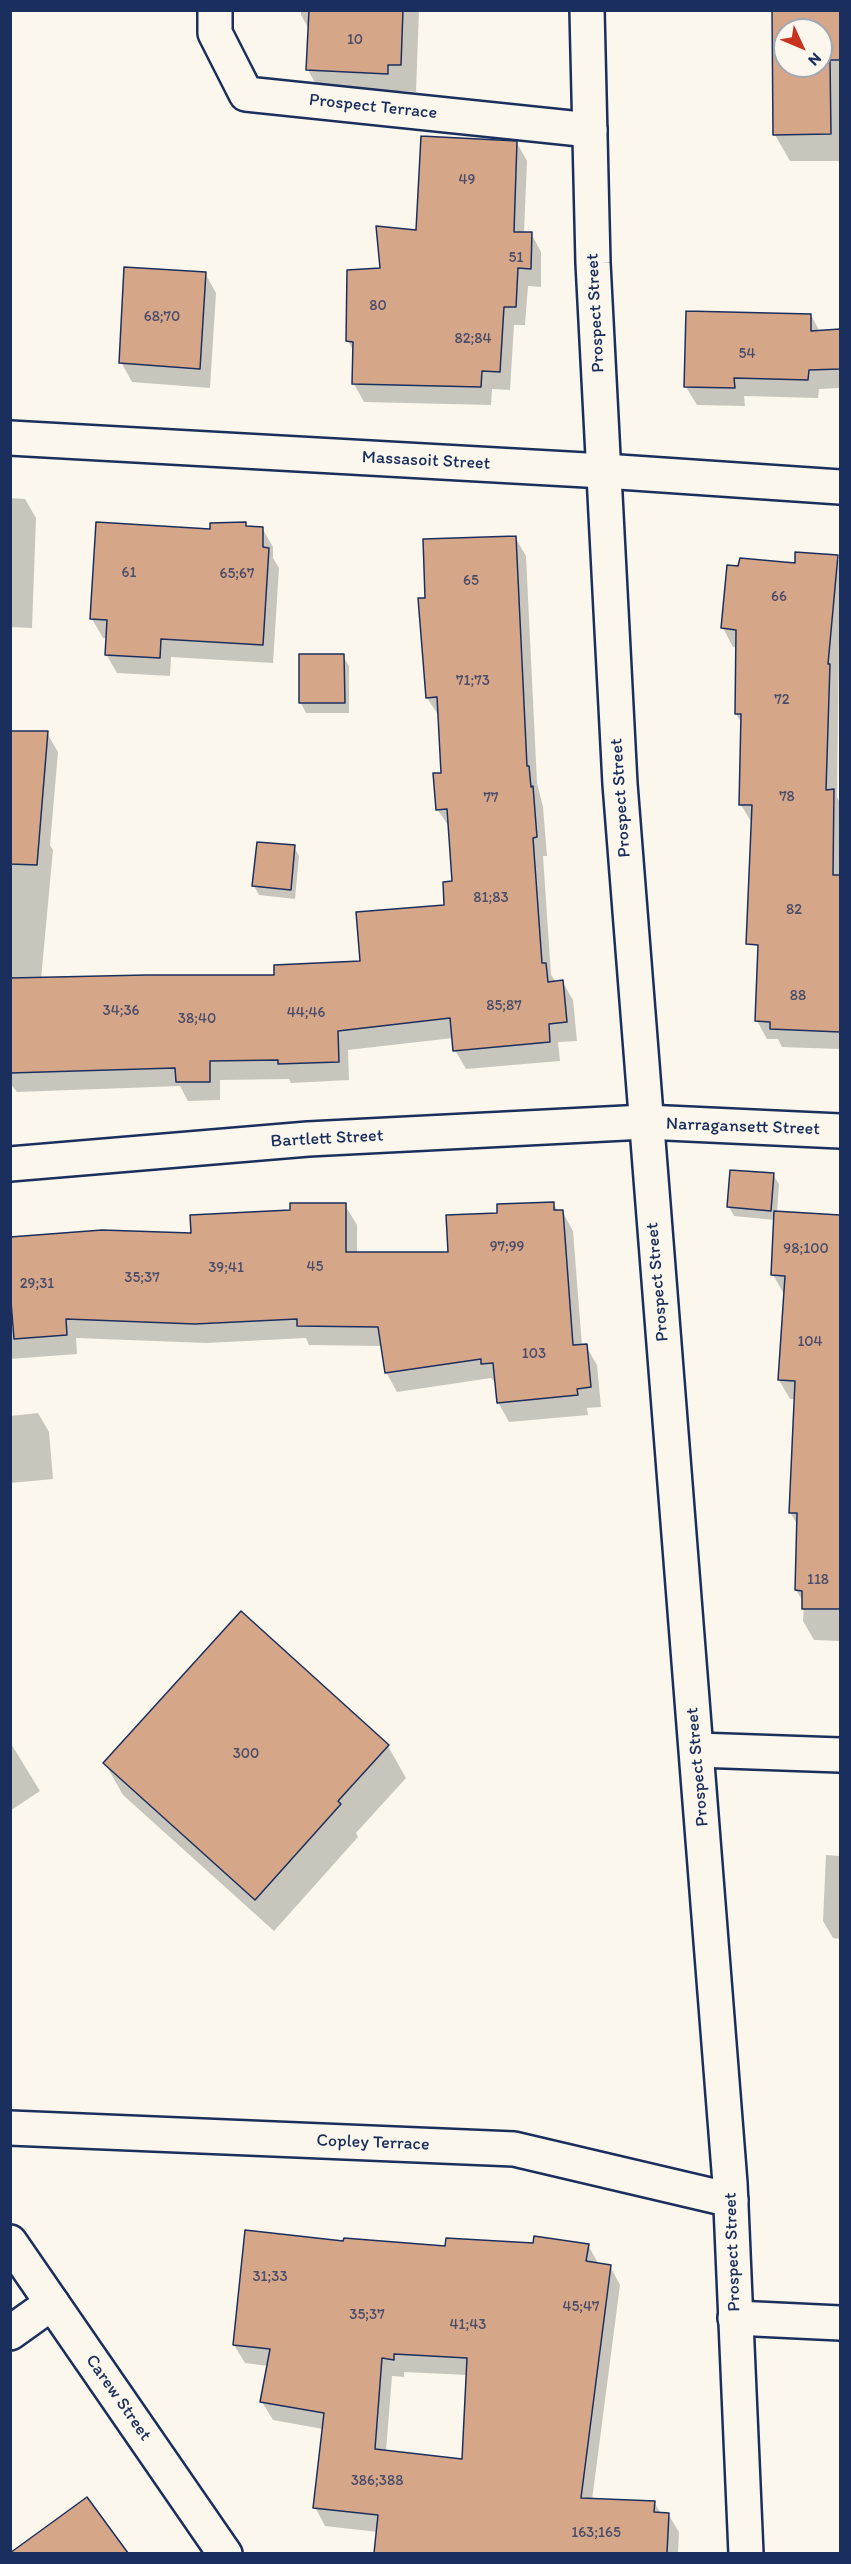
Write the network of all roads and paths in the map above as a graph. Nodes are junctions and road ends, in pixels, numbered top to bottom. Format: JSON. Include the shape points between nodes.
{"nodes":[{"id":1,"x":215,"y":10,"type":"edge"},
{"id":2,"x":587,"y":10,"type":"edge"},
{"id":3,"x":590,"y":130,"type":"junction"},
{"id":4,"x":10,"y":438,"type":"edge"},
{"id":5,"x":604,"y":471,"type":"junction"},
{"id":6,"x":840,"y":487,"type":"edge"},
{"id":7,"x":645,"y":1122,"type":"junction"},
{"id":8,"x":840,"y":1131,"type":"edge"},
{"id":9,"x":10,"y":1164,"type":"edge"},
{"id":10,"x":697,"y":1750,"type":"junction"},
{"id":11,"x":840,"y":1755,"type":"edge"},
{"id":12,"x":10,"y":2128,"type":"edge"},
{"id":13,"x":731,"y":2200,"type":"junction"},
{"id":14,"x":10,"y":2242,"type":"edge"},
{"id":15,"x":52,"y":2303,"type":"junction"},
{"id":16,"x":735,"y":2318,"type":"junction"},
{"id":17,"x":840,"y":2323,"type":"edge"},
{"id":18,"x":10,"y":2332,"type":"edge"},
{"id":19,"x":225,"y":2553,"type":"edge"},
{"id":20,"x":746,"y":2553,"type":"edge"}],
"edges":[{"from":1,"to":3,"type":"street","name":"Prospect Terrace","via":[[215,33],[246,94]]},
{"from":2,"to":3,"type":"street","name":"Prospect Street"},
{"from":3,"to":5,"type":"street","name":"Prospect Street"},
{"from":4,"to":5,"type":"street","name":"Massasoit Street"},
{"from":5,"to":6,"type":"street","name":"Massasoit Street"},
{"from":5,"to":7,"type":"street","name":"Prospect Street","via":[[620,784]]},
{"from":7,"to":8,"type":"street","name":"Narragansett Street"},
{"from":7,"to":9,"type":"street","name":"Bartlett Street","via":[[308,1139]]},
{"from":7,"to":10,"type":"street","name":"Prospect Street"},
{"from":10,"to":11,"type":"street"},
{"from":10,"to":13,"type":"street","name":"Prospect Street"},
{"from":12,"to":13,"type":"street","name":"Copley Terrace","via":[[514,2149]]},
{"from":13,"to":16,"type":"street","name":"Prospect Street"},
{"from":14,"to":15,"type":"street","name":"Carew Street"},
{"from":15,"to":18,"type":"street"},
{"from":15,"to":19,"type":"street","name":"Carew Street"},
{"from":16,"to":17,"type":"street"},
{"from":16,"to":20,"type":"street","name":"Prospect Street"}]}
